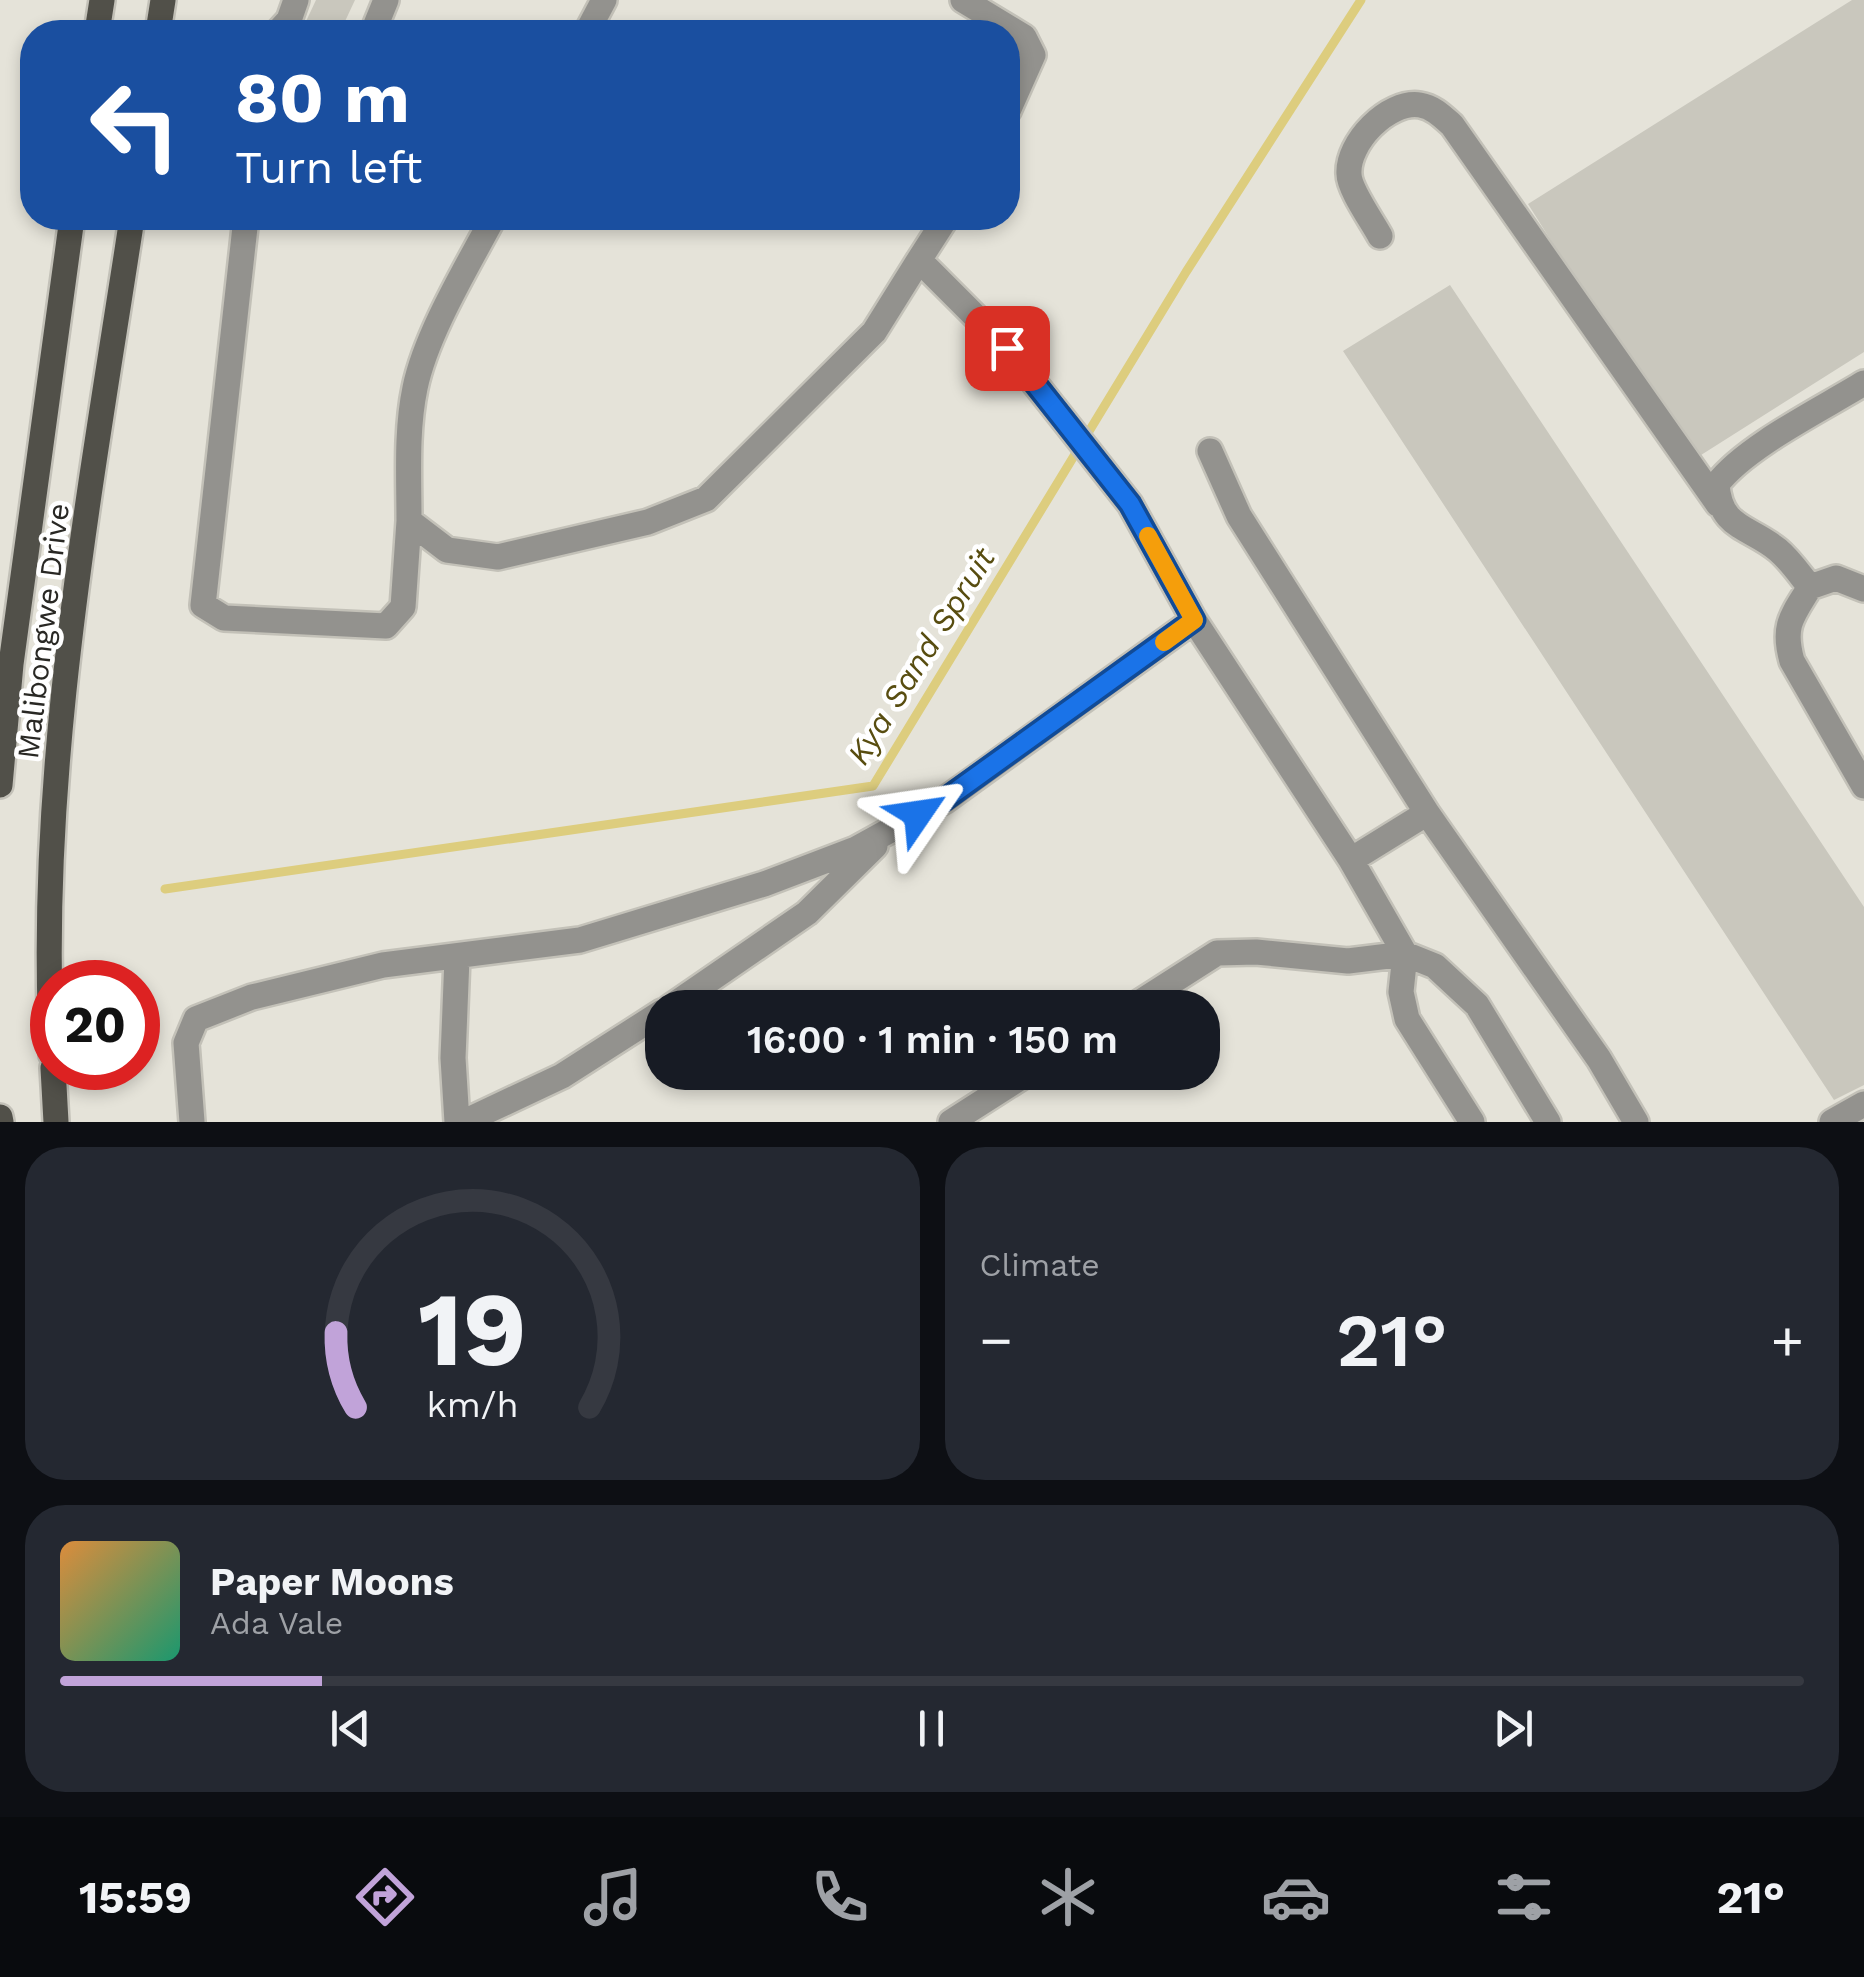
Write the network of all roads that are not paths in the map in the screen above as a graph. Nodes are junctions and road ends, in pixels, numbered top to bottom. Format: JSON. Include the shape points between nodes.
{"nodes":[{"id":1,"x":963,"y":0,"type":"edge"},
{"id":2,"x":996,"y":20,"type":"edge"},
{"id":3,"x":1020,"y":35,"type":"edge"},
{"id":4,"x":1020,"y":85,"type":"edge"},
{"id":5,"x":70,"y":230,"type":"edge"},
{"id":6,"x":130,"y":230,"type":"edge"},
{"id":7,"x":245,"y":230,"type":"edge"},
{"id":8,"x":486,"y":230,"type":"edge"},
{"id":9,"x":938,"y":230,"type":"edge"},
{"id":10,"x":1380,"y":236,"type":"dead end"},
{"id":11,"x":919,"y":260,"type":"junction"},
{"id":12,"x":1864,"y":383,"type":"edge"},
{"id":13,"x":1210,"y":451,"type":"dead end"},
{"id":14,"x":1718,"y":504,"type":"junction"},
{"id":15,"x":409,"y":521,"type":"junction"},
{"id":16,"x":1810,"y":586,"type":"junction"},
{"id":17,"x":1864,"y":589,"type":"edge"},
{"id":18,"x":1194,"y":620,"type":"junction"},
{"id":19,"x":0,"y":784,"type":"edge"},
{"id":20,"x":1864,"y":786,"type":"edge"},
{"id":21,"x":1427,"y":812,"type":"junction"},
{"id":22,"x":892,"y":829,"type":"junction"},
{"id":23,"x":1351,"y":860,"type":"junction"},
{"id":24,"x":1405,"y":954,"type":"junction"},
{"id":25,"x":457,"y":958,"type":"junction"},
{"id":26,"x":50,"y":960,"type":"edge"},
{"id":27,"x":695,"y":990,"type":"edge"},
{"id":28,"x":1159,"y":990,"type":"edge"},
{"id":29,"x":645,"y":1023,"type":"edge"},
{"id":30,"x":54,"y":1090,"type":"edge"},
{"id":31,"x":1001,"y":1090,"type":"edge"},
{"id":32,"x":1864,"y":1104,"type":"edge"},
{"id":33,"x":56,"y":1122,"type":"edge"},
{"id":34,"x":192,"y":1122,"type":"edge"},
{"id":35,"x":460,"y":1122,"type":"edge"},
{"id":36,"x":951,"y":1122,"type":"edge"},
{"id":37,"x":1472,"y":1122,"type":"edge"},
{"id":38,"x":1548,"y":1122,"type":"edge"},
{"id":39,"x":1636,"y":1122,"type":"edge"},
{"id":40,"x":1832,"y":1122,"type":"edge"}],
"edges":[{"from":1,"to":2,"type":"lane"},
{"from":3,"to":4,"type":"lane","via":[[1033,55]]},
{"from":5,"to":19,"type":"main road","name":"Malibongwe Drive"},
{"from":6,"to":26,"type":"main road","name":"Malibongwe Drive","via":[[66,673]]},
{"from":7,"to":15,"type":"lane","via":[[203,605],[224,618],[386,626],[403,607]]},
{"from":8,"to":15,"type":"lane","via":[[445,308],[415,387]]},
{"from":9,"to":11,"type":"lane"},
{"from":10,"to":14,"type":"lane","via":[[1348,177],[1351,154],[1393,110],[1431,107],[1452,124]]},
{"from":11,"to":15,"type":"lane","via":[[874,332],[706,500],[648,522],[498,557],[447,550]]},
{"from":11,"to":18,"type":"lane","via":[[1007,348],[1130,504]]},
{"from":12,"to":14,"type":"lane","via":[[1726,472],[1717,484]]},
{"from":13,"to":21,"type":"lane","via":[[1239,516]]},
{"from":14,"to":16,"type":"lane","via":[[1734,524],[1779,550]]},
{"from":16,"to":17,"type":"lane","via":[[1836,578]]},
{"from":16,"to":20,"type":"lane","via":[[1788,623],[1786,641]]},
{"from":18,"to":22,"type":"lane","via":[[944,800]]},
{"from":18,"to":23,"type":"lane"},
{"from":21,"to":23,"type":"lane"},
{"from":21,"to":39,"type":"lane"},
{"from":22,"to":25,"type":"lane","via":[[764,884],[580,940]]},
{"from":22,"to":27,"type":"lane","via":[[807,913]]},
{"from":23,"to":24,"type":"lane"},
{"from":24,"to":28,"type":"lane","via":[[1348,960],[1217,953]]},
{"from":24,"to":37,"type":"lane","via":[[1401,992],[1407,1019]]},
{"from":24,"to":38,"type":"lane","via":[[1435,966],[1477,1005]]},
{"from":25,"to":34,"type":"lane","via":[[383,964],[196,1019],[186,1043]]},
{"from":25,"to":35,"type":"lane","via":[[453,1058]]},
{"from":29,"to":35,"type":"lane","via":[[562,1076]]},
{"from":30,"to":33,"type":"main road"},
{"from":31,"to":36,"type":"lane"},
{"from":32,"to":40,"type":"lane"}]}
